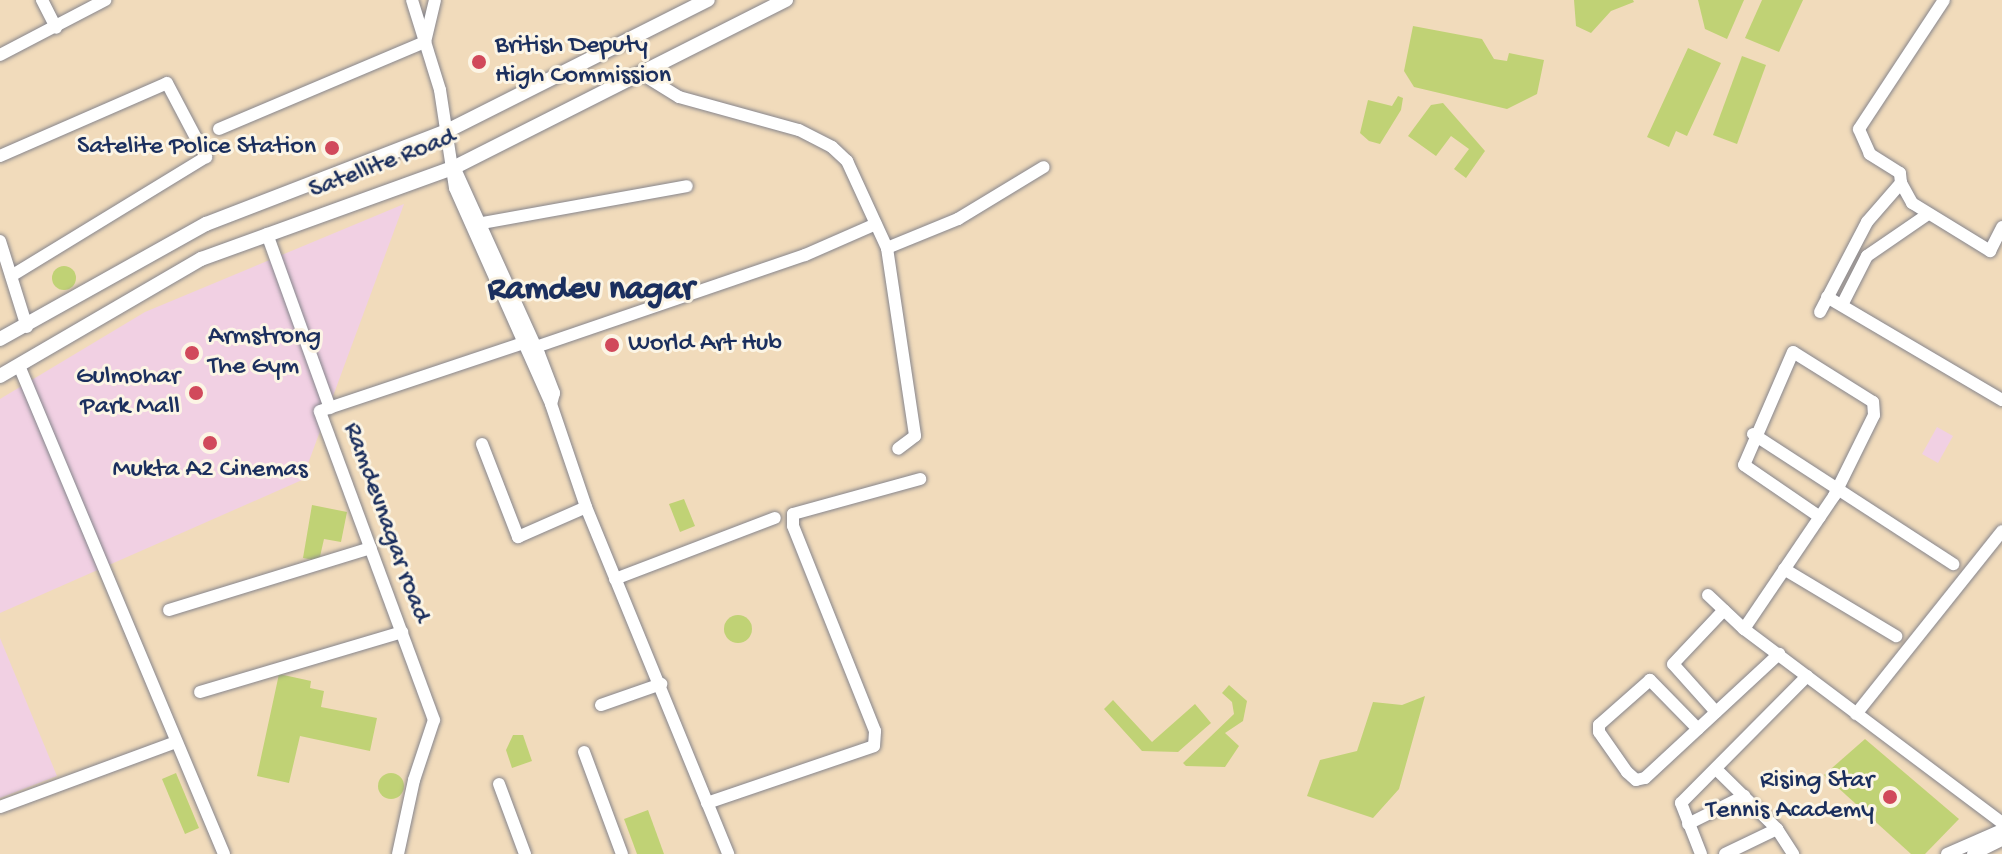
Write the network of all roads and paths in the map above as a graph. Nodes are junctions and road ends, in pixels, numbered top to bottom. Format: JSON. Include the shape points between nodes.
{"nodes":[{"id":1,"x":42,"y":0,"type":"edge"},
{"id":2,"x":105,"y":0,"type":"edge"},
{"id":3,"x":412,"y":0,"type":"edge"},
{"id":4,"x":435,"y":0,"type":"edge"},
{"id":5,"x":708,"y":0,"type":"edge"},
{"id":6,"x":786,"y":0,"type":"edge"},
{"id":7,"x":1944,"y":0,"type":"edge"},
{"id":8,"x":56,"y":28,"type":"junction"},
{"id":9,"x":425,"y":42,"type":"junction"},
{"id":10,"x":0,"y":55,"type":"edge"},
{"id":11,"x":640,"y":73,"type":"junction"},
{"id":12,"x":219,"y":129,"type":"dead end"},
{"id":13,"x":447,"y":131,"type":"junction"},
{"id":14,"x":0,"y":156,"type":"edge"},
{"id":15,"x":455,"y":167,"type":"junction"},
{"id":16,"x":1044,"y":167,"type":"dead end"},
{"id":17,"x":1901,"y":183,"type":"junction"},
{"id":18,"x":687,"y":186,"type":"dead end"},
{"id":19,"x":1928,"y":214,"type":"junction"},
{"id":20,"x":482,"y":223,"type":"junction"},
{"id":21,"x":876,"y":224,"type":"junction"},
{"id":22,"x":2002,"y":227,"type":"edge"},
{"id":23,"x":267,"y":234,"type":"junction"},
{"id":24,"x":0,"y":241,"type":"edge"},
{"id":25,"x":887,"y":248,"type":"junction"},
{"id":26,"x":1996,"y":254,"type":"edge"},
{"id":27,"x":11,"y":276,"type":"junction"},
{"id":28,"x":1827,"y":297,"type":"junction"},
{"id":29,"x":1842,"y":305,"type":"junction"},
{"id":30,"x":1820,"y":312,"type":"dead end"},
{"id":31,"x":27,"y":327,"type":"junction"},
{"id":32,"x":0,"y":339,"type":"edge"},
{"id":33,"x":530,"y":345,"type":"junction"},
{"id":34,"x":20,"y":368,"type":"junction"},
{"id":35,"x":0,"y":376,"type":"edge"},
{"id":36,"x":2002,"y":400,"type":"edge"},
{"id":37,"x":330,"y":408,"type":"junction"},
{"id":38,"x":1753,"y":434,"type":"junction"},
{"id":39,"x":482,"y":444,"type":"dead end"},
{"id":40,"x":898,"y":449,"type":"dead end"},
{"id":41,"x":920,"y":479,"type":"dead end"},
{"id":42,"x":1837,"y":487,"type":"junction"},
{"id":43,"x":586,"y":507,"type":"junction"},
{"id":44,"x":1820,"y":517,"type":"junction"},
{"id":45,"x":775,"y":518,"type":"dead end"},
{"id":46,"x":2001,"y":535,"type":"edge"},
{"id":47,"x":371,"y":548,"type":"junction"},
{"id":48,"x":1953,"y":564,"type":"dead end"},
{"id":49,"x":1784,"y":569,"type":"junction"},
{"id":50,"x":615,"y":579,"type":"junction"},
{"id":51,"x":1708,"y":595,"type":"dead end"},
{"id":52,"x":169,"y":610,"type":"dead end"},
{"id":53,"x":1724,"y":610,"type":"junction"},
{"id":54,"x":1744,"y":629,"type":"junction"},
{"id":55,"x":402,"y":632,"type":"junction"},
{"id":56,"x":1896,"y":636,"type":"dead end"},
{"id":57,"x":1779,"y":654,"type":"junction"},
{"id":58,"x":1807,"y":676,"type":"junction"},
{"id":59,"x":661,"y":684,"type":"junction"},
{"id":60,"x":200,"y":692,"type":"dead end"},
{"id":61,"x":601,"y":705,"type":"dead end"},
{"id":62,"x":1716,"y":712,"type":"junction"},
{"id":63,"x":1856,"y":714,"type":"junction"},
{"id":64,"x":1698,"y":729,"type":"junction"},
{"id":65,"x":176,"y":742,"type":"junction"},
{"id":66,"x":584,"y":752,"type":"dead end"},
{"id":67,"x":1716,"y":769,"type":"junction"},
{"id":68,"x":499,"y":784,"type":"dead end"},
{"id":69,"x":1744,"y":796,"type":"junction"},
{"id":70,"x":707,"y":803,"type":"junction"},
{"id":71,"x":0,"y":807,"type":"edge"},
{"id":72,"x":2002,"y":823,"type":"edge"},
{"id":73,"x":1688,"y":824,"type":"junction"},
{"id":74,"x":1777,"y":829,"type":"junction"},
{"id":75,"x":2002,"y":830,"type":"edge"},
{"id":76,"x":2002,"y":840,"type":"edge"},
{"id":77,"x":224,"y":854,"type":"edge"},
{"id":78,"x":398,"y":854,"type":"edge"},
{"id":79,"x":525,"y":854,"type":"edge"},
{"id":80,"x":622,"y":854,"type":"edge"},
{"id":81,"x":728,"y":854,"type":"edge"},
{"id":82,"x":1701,"y":854,"type":"edge"},
{"id":83,"x":1725,"y":854,"type":"edge"},
{"id":84,"x":1793,"y":854,"type":"edge"},
{"id":85,"x":1947,"y":854,"type":"edge"},
{"id":86,"x":1973,"y":854,"type":"edge"}],
"edges":[{"from":1,"to":8,"type":"street"},
{"from":2,"to":8,"type":"street"},
{"from":3,"to":9,"type":"street"},
{"from":4,"to":9,"type":"street"},
{"from":5,"to":13,"type":"main road","name":"Satellite Road"},
{"from":6,"to":11,"type":"main road","name":"Satellite Road"},
{"from":7,"to":17,"type":"street","via":[[1859,129],[1870,154],[1900,173]]},
{"from":8,"to":10,"type":"street"},
{"from":9,"to":12,"type":"street"},
{"from":9,"to":13,"type":"street"},
{"from":11,"to":15,"type":"main road","name":"Satellite Road"},
{"from":11,"to":21,"type":"street","via":[[679,97],[799,130],[832,147],[847,161]]},
{"from":13,"to":15,"type":"street"},
{"from":13,"to":31,"type":"main road","name":"Satellite Road","via":[[206,224],[141,256]]},
{"from":14,"to":27,"type":"street","via":[[167,83],[206,157]]},
{"from":15,"to":20,"type":"street"},
{"from":15,"to":23,"type":"main road","name":"Satellite Road"},
{"from":15,"to":33,"type":"street","via":[[455,188]]},
{"from":16,"to":25,"type":"street","via":[[958,219]]},
{"from":17,"to":19,"type":"street","via":[[1912,203]]},
{"from":17,"to":28,"type":"street","via":[[1867,222]]},
{"from":18,"to":20,"type":"street"},
{"from":19,"to":26,"type":"street"},
{"from":19,"to":29,"type":"street","via":[[1867,256]]},
{"from":20,"to":33,"type":"street"},
{"from":21,"to":25,"type":"street"},
{"from":21,"to":33,"type":"street","name":"Ramdevnagar road","via":[[805,255]]},
{"from":22,"to":26,"type":"street"},
{"from":23,"to":34,"type":"main road","name":"Satellite Road","via":[[201,259]]},
{"from":23,"to":37,"type":"street"},
{"from":24,"to":27,"type":"street"},
{"from":25,"to":40,"type":"street","via":[[915,436]]},
{"from":27,"to":31,"type":"street"},
{"from":28,"to":29,"type":"street"},
{"from":28,"to":30,"type":"street"},
{"from":29,"to":36,"type":"street"},
{"from":31,"to":32,"type":"main road","name":"Satellite Road"},
{"from":33,"to":37,"type":"street","name":"Ramdevnagar road"},
{"from":33,"to":43,"type":"street","via":[[554,393],[551,404]]},
{"from":34,"to":35,"type":"main road","name":"Satellite Road"},
{"from":34,"to":65,"type":"street"},
{"from":37,"to":47,"type":"street","name":"Ramdevnagar road","via":[[320,411]]},
{"from":38,"to":42,"type":"street"},
{"from":38,"to":42,"type":"street","via":[[1786,358],[1797,352],[1875,408]]},
{"from":38,"to":44,"type":"street","via":[[1745,470]]},
{"from":39,"to":43,"type":"street","via":[[518,537]]},
{"from":41,"to":70,"type":"street","via":[[793,514],[793,526],[875,731],[874,746]]},
{"from":42,"to":44,"type":"street"},
{"from":42,"to":48,"type":"street"},
{"from":43,"to":50,"type":"street"},
{"from":44,"to":49,"type":"street"},
{"from":45,"to":50,"type":"street"},
{"from":46,"to":63,"type":"street"},
{"from":47,"to":52,"type":"street"},
{"from":47,"to":55,"type":"street","name":"Ramdevnagar road"},
{"from":49,"to":54,"type":"street"},
{"from":49,"to":56,"type":"street"},
{"from":50,"to":59,"type":"street"},
{"from":51,"to":53,"type":"street"},
{"from":53,"to":54,"type":"street"},
{"from":53,"to":62,"type":"street","via":[[1673,659],[1675,668]]},
{"from":54,"to":57,"type":"street"},
{"from":55,"to":60,"type":"street"},
{"from":55,"to":78,"type":"street","name":"Ramdevnagar road","via":[[434,720]]},
{"from":57,"to":58,"type":"street"},
{"from":57,"to":62,"type":"street"},
{"from":58,"to":63,"type":"street"},
{"from":58,"to":67,"type":"street"},
{"from":59,"to":61,"type":"street"},
{"from":59,"to":70,"type":"street"},
{"from":62,"to":64,"type":"street"},
{"from":63,"to":72,"type":"street"},
{"from":64,"to":64,"type":"street","via":[[1645,778],[1636,780],[1599,725],[1650,680]]},
{"from":65,"to":71,"type":"street"},
{"from":65,"to":77,"type":"street"},
{"from":66,"to":80,"type":"street"},
{"from":67,"to":69,"type":"street"},
{"from":67,"to":73,"type":"street","via":[[1681,803]]},
{"from":68,"to":79,"type":"street"},
{"from":69,"to":73,"type":"street"},
{"from":69,"to":74,"type":"street"},
{"from":70,"to":81,"type":"street"},
{"from":73,"to":82,"type":"street"},
{"from":74,"to":83,"type":"street"},
{"from":74,"to":84,"type":"street"},
{"from":75,"to":85,"type":"street"},
{"from":76,"to":86,"type":"street"}]}
